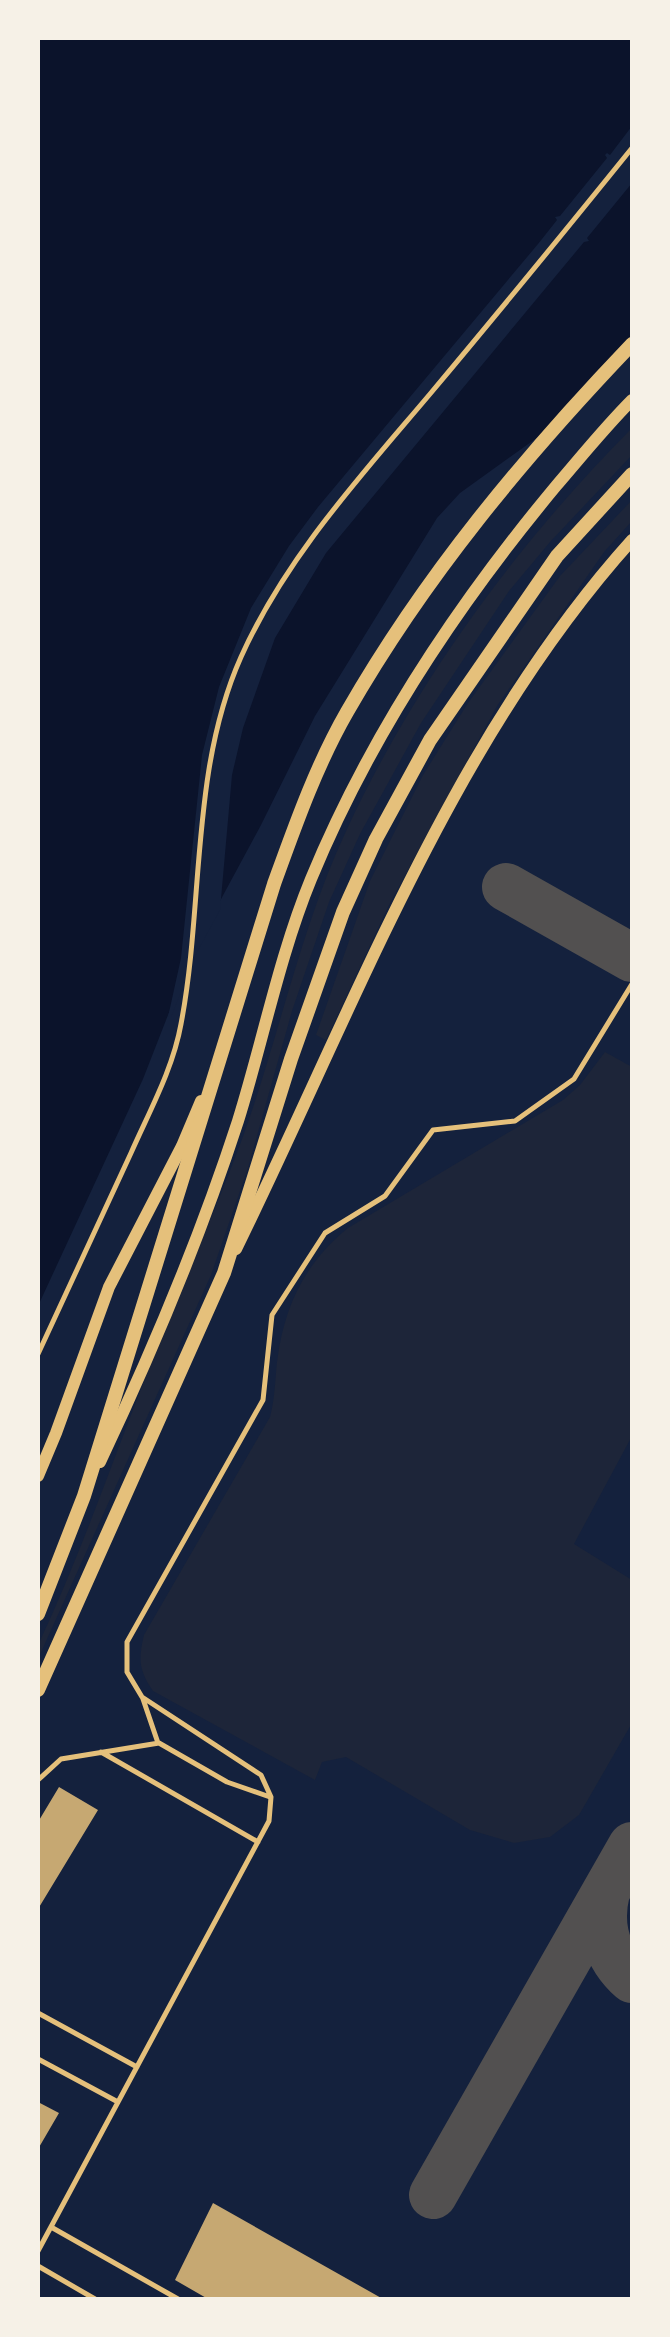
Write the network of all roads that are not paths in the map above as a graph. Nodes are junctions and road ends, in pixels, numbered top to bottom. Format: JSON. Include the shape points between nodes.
{"nodes":[{"id":1,"x":632,"y":148,"type":"edge"},
{"id":2,"x":632,"y":344,"type":"edge"},
{"id":3,"x":632,"y":400,"type":"edge"},
{"id":4,"x":632,"y":410,"type":"edge"},
{"id":5,"x":610,"y":422,"type":"junction"},
{"id":6,"x":632,"y":474,"type":"edge"},
{"id":7,"x":632,"y":540,"type":"edge"},
{"id":8,"x":632,"y":984,"type":"edge"},
{"id":9,"x":215,"y":1068,"type":"junction"},
{"id":10,"x":224,"y":1273,"type":"junction"},
{"id":11,"x":38,"y":1354,"type":"edge"},
{"id":12,"x":38,"y":1476,"type":"edge"},
{"id":13,"x":84,"y":1496,"type":"junction"},
{"id":14,"x":38,"y":1614,"type":"edge"},
{"id":15,"x":38,"y":1690,"type":"edge"},
{"id":16,"x":143,"y":1698,"type":"junction"},
{"id":17,"x":159,"y":1743,"type":"junction"},
{"id":18,"x":100,"y":1752,"type":"junction"},
{"id":19,"x":38,"y":1780,"type":"edge"},
{"id":20,"x":271,"y":1797,"type":"junction"},
{"id":21,"x":258,"y":1842,"type":"junction"},
{"id":22,"x":38,"y":2013,"type":"edge"},
{"id":23,"x":38,"y":2059,"type":"edge"},
{"id":24,"x":137,"y":2067,"type":"junction"},
{"id":25,"x":118,"y":2102,"type":"junction"},
{"id":26,"x":51,"y":2227,"type":"junction"},
{"id":27,"x":38,"y":2251,"type":"edge"},
{"id":28,"x":38,"y":2266,"type":"edge"},
{"id":29,"x":95,"y":2299,"type":"edge"},
{"id":30,"x":178,"y":2299,"type":"edge"}],
"edges":[{"from":1,"to":11,"type":"lane","via":[[336,506],[286,574],[240,659],[222,709],[205,810],[181,1027],[162,1083]]},
{"from":2,"to":9,"type":"main road","via":[[489,502],[406,616],[346,714],[315,776],[274,884]]},
{"from":3,"to":5,"type":"street"},
{"from":4,"to":5,"type":"street"},
{"from":5,"to":13,"type":"street","via":[[519,531],[445,633],[374,746],[333,828],[309,883],[216,1183],[169,1306]]},
{"from":6,"to":10,"type":"main road","via":[[557,556],[430,740],[376,839],[343,912],[296,1044]]},
{"from":7,"to":10,"type":"street","via":[[548,644],[448,811]]},
{"from":8,"to":16,"type":"lane","via":[[574,1079],[515,1121],[433,1130],[385,1196],[325,1233],[272,1315],[263,1400],[127,1642],[127,1672]]},
{"from":9,"to":12,"type":"street","via":[[182,1146],[109,1287]]},
{"from":9,"to":13,"type":"main road"},
{"from":10,"to":15,"type":"main road"},
{"from":13,"to":14,"type":"main road"},
{"from":16,"to":17,"type":"lane"},
{"from":16,"to":20,"type":"lane","via":[[261,1775]]},
{"from":17,"to":18,"type":"lane"},
{"from":17,"to":20,"type":"lane","via":[[227,1782]]},
{"from":18,"to":19,"type":"lane","via":[[61,1759]]},
{"from":18,"to":21,"type":"lane"},
{"from":20,"to":21,"type":"lane","via":[[269,1821]]},
{"from":21,"to":24,"type":"lane"},
{"from":22,"to":24,"type":"lane"},
{"from":23,"to":25,"type":"lane"},
{"from":24,"to":25,"type":"lane"},
{"from":25,"to":26,"type":"lane"},
{"from":26,"to":27,"type":"lane"},
{"from":26,"to":30,"type":"lane"},
{"from":28,"to":29,"type":"lane"}]}
